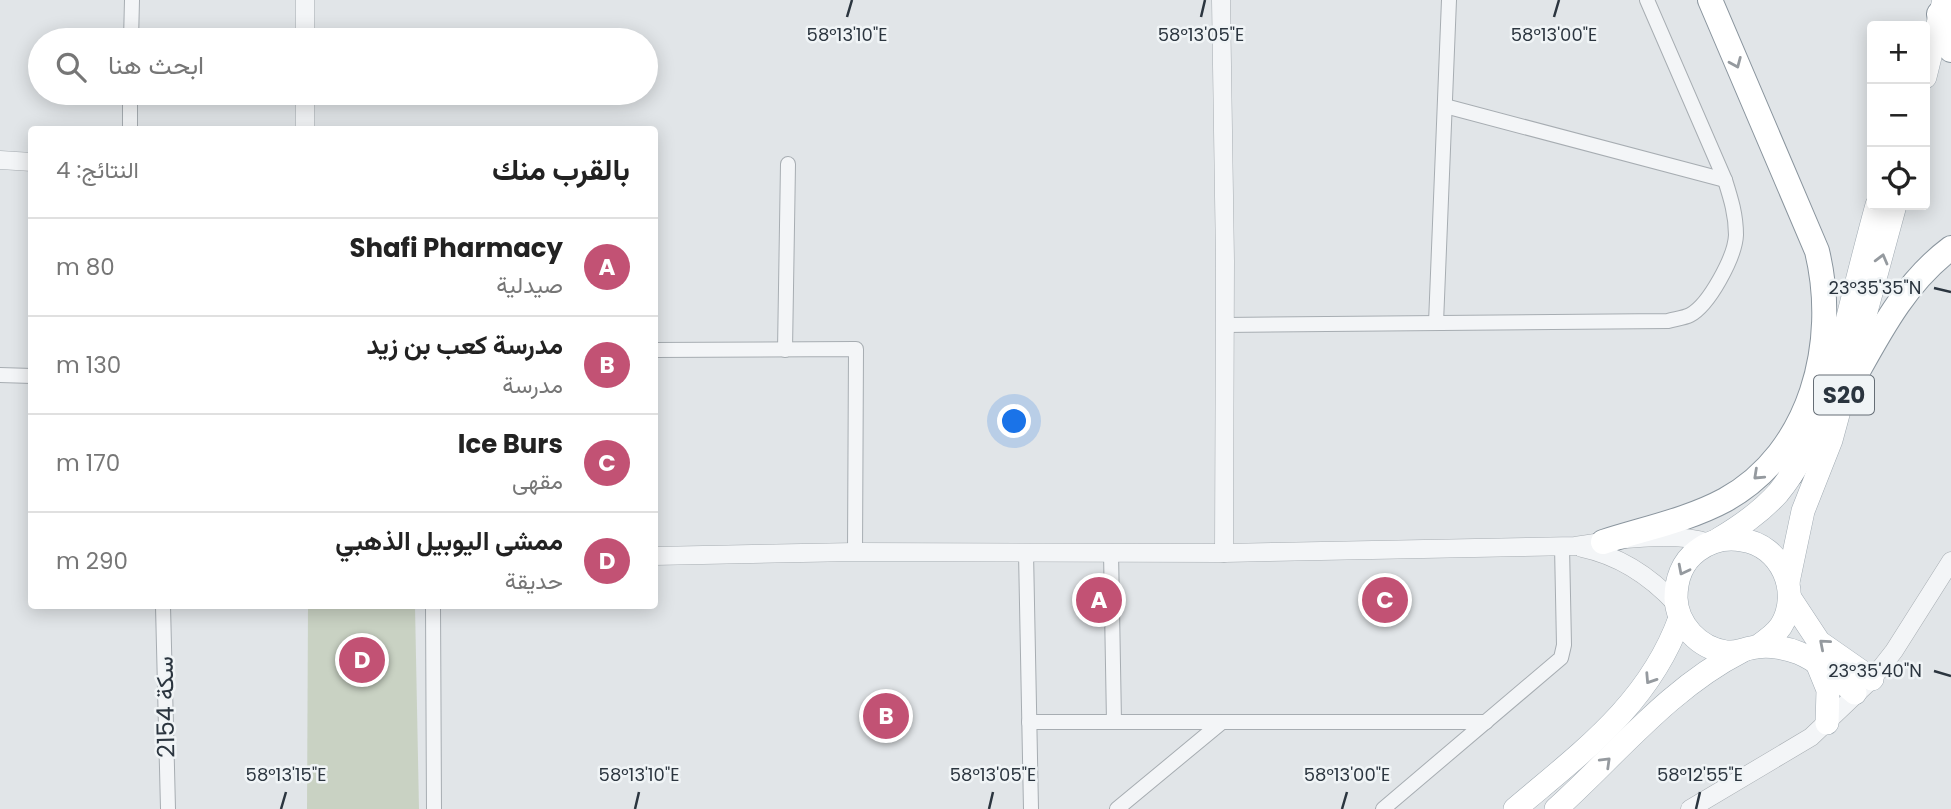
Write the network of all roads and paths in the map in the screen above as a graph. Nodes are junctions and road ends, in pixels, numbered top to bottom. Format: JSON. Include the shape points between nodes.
{"nodes":[{"id":1,"x":132,"y":0,"type":"edge"},
{"id":2,"x":305,"y":0,"type":"edge"},
{"id":3,"x":1221,"y":0,"type":"edge"},
{"id":4,"x":1449,"y":0,"type":"edge"},
{"id":5,"x":1647,"y":0,"type":"edge"},
{"id":6,"x":1710,"y":0,"type":"edge"},
{"id":7,"x":1934,"y":10,"type":"edge"},
{"id":8,"x":131,"y":28,"type":"edge"},
{"id":9,"x":305,"y":28,"type":"edge"},
{"id":10,"x":1930,"y":40,"type":"edge"},
{"id":11,"x":1951,"y":50,"type":"edge"},
{"id":12,"x":130,"y":105,"type":"edge"},
{"id":13,"x":306,"y":105,"type":"edge"},
{"id":14,"x":1445,"y":106,"type":"junction"},
{"id":15,"x":130,"y":126,"type":"edge"},
{"id":16,"x":306,"y":126,"type":"edge"},
{"id":17,"x":0,"y":160,"type":"edge"},
{"id":18,"x":28,"y":162,"type":"edge"},
{"id":19,"x":788,"y":164,"type":"dead end"},
{"id":20,"x":1725,"y":180,"type":"junction"},
{"id":21,"x":1876,"y":210,"type":"edge"},
{"id":22,"x":1894,"y":210,"type":"edge"},
{"id":23,"x":1951,"y":248,"type":"edge"},
{"id":24,"x":1436,"y":323,"type":"junction"},
{"id":25,"x":1224,"y":325,"type":"junction"},
{"id":26,"x":1824,"y":337,"type":"junction"},
{"id":27,"x":785,"y":349,"type":"junction"},
{"id":28,"x":658,"y":350,"type":"edge"},
{"id":29,"x":0,"y":375,"type":"edge"},
{"id":30,"x":28,"y":376,"type":"edge"},
{"id":31,"x":1843,"y":398,"type":"junction"},
{"id":32,"x":1791,"y":474,"type":"junction"},
{"id":33,"x":1603,"y":541,"type":"junction"},
{"id":34,"x":1712,"y":542,"type":"junction"},
{"id":35,"x":1568,"y":546,"type":"junction"},
{"id":36,"x":855,"y":552,"type":"junction"},
{"id":37,"x":1026,"y":552,"type":"junction"},
{"id":38,"x":1111,"y":552,"type":"junction"},
{"id":39,"x":1224,"y":552,"type":"junction"},
{"id":40,"x":658,"y":556,"type":"edge"},
{"id":41,"x":1951,"y":561,"type":"edge"},
{"id":42,"x":1789,"y":590,"type":"junction"},
{"id":43,"x":163,"y":609,"type":"edge"},
{"id":44,"x":433,"y":609,"type":"edge"},
{"id":45,"x":1678,"y":611,"type":"junction"},
{"id":46,"x":1749,"y":649,"type":"junction"},
{"id":47,"x":1817,"y":663,"type":"junction"},
{"id":48,"x":1863,"y":686,"type":"junction"},
{"id":49,"x":1029,"y":722,"type":"junction"},
{"id":50,"x":1114,"y":722,"type":"junction"},
{"id":51,"x":1222,"y":722,"type":"junction"},
{"id":52,"x":1486,"y":722,"type":"junction"},
{"id":53,"x":1827,"y":723,"type":"junction"},
{"id":54,"x":168,"y":809,"type":"edge"},
{"id":55,"x":434,"y":809,"type":"edge"},
{"id":56,"x":1031,"y":809,"type":"edge"},
{"id":57,"x":1117,"y":809,"type":"edge"},
{"id":58,"x":1383,"y":809,"type":"edge"},
{"id":59,"x":1515,"y":809,"type":"edge"},
{"id":60,"x":1556,"y":809,"type":"edge"},
{"id":61,"x":1690,"y":809,"type":"edge"}],
"edges":[{"from":1,"to":8,"type":"street"},
{"from":2,"to":9,"type":"street"},
{"from":3,"to":25,"type":"street"},
{"from":4,"to":14,"type":"street"},
{"from":5,"to":20,"type":"street"},
{"from":6,"to":26,"type":"highway","one_way":true,"via":[[1817,251],[1825,294]]},
{"from":7,"to":10,"type":"main road"},
{"from":7,"to":11,"type":"highway"},
{"from":12,"to":15,"type":"street"},
{"from":13,"to":16,"type":"street"},
{"from":14,"to":20,"type":"street"},
{"from":14,"to":24,"type":"street"},
{"from":17,"to":18,"type":"street"},
{"from":19,"to":27,"type":"street"},
{"from":20,"to":24,"type":"street","via":[[1736,238],[1709,299],[1690,315],[1668,321]]},
{"from":21,"to":32,"type":"main road","number":"S20","via":[[1829,388]]},
{"from":31,"to":22,"type":"main road","number":"S20","one_way":true},
{"from":23,"to":31,"type":"highway","via":[[1897,304]]},
{"from":24,"to":25,"type":"street"},
{"from":25,"to":39,"type":"street"},
{"from":26,"to":32,"type":"highway","via":[[1821,381]]},
{"from":26,"to":33,"type":"highway","one_way":true,"via":[[1809,400],[1789,439],[1762,473],[1707,509]]},
{"from":27,"to":28,"type":"street"},
{"from":27,"to":36,"type":"street","via":[[856,349]]},
{"from":29,"to":30,"type":"street"},
{"from":31,"to":42,"type":"main road","number":"S20","via":[[1803,511]]},
{"from":32,"to":34,"type":"main road","number":"S20","via":[[1766,506]]},
{"from":33,"to":34,"type":"street","via":[[1677,537]]},
{"from":33,"to":35,"type":"street"},
{"from":34,"to":42,"type":"main road","via":[[1731,538],[1761,546],[1782,568]]},
{"from":34,"to":45,"type":"main road","number":"S20","one_way":true,"via":[[1683,568],[1676,589]]},
{"from":35,"to":39,"type":"street"},
{"from":35,"to":45,"type":"street","via":[[1630,566],[1655,583]]},
{"from":35,"to":52,"type":"street","via":[[1563,654]]},
{"from":36,"to":37,"type":"street"},
{"from":36,"to":40,"type":"street"},
{"from":37,"to":38,"type":"street"},
{"from":37,"to":49,"type":"street"},
{"from":38,"to":39,"type":"street"},
{"from":38,"to":50,"type":"street"},
{"from":41,"to":48,"type":"street","via":[[1894,651]]},
{"from":42,"to":46,"type":"main road","number":"S20","via":[[1780,627]]},
{"from":48,"to":42,"type":"main road","one_way":true,"via":[[1819,642]]},
{"from":43,"to":54,"type":"street","name":"سكة 2154"},
{"from":44,"to":55,"type":"street"},
{"from":45,"to":46,"type":"main road","via":[[1688,631],[1706,645],[1727,652]]},
{"from":45,"to":59,"type":"main road","number":"S20","one_way":true,"via":[[1663,658],[1639,695]]},
{"from":46,"to":47,"type":"main road","via":[[1788,650]]},
{"from":60,"to":46,"type":"main road","number":"S20","one_way":true,"via":[[1681,690],[1710,668]]},
{"from":47,"to":48,"type":"main road"},
{"from":47,"to":53,"type":"main road","via":[[1828,690]]},
{"from":48,"to":53,"type":"street"},
{"from":49,"to":50,"type":"street"},
{"from":49,"to":56,"type":"street"},
{"from":50,"to":51,"type":"street"},
{"from":51,"to":52,"type":"street"},
{"from":51,"to":57,"type":"street"},
{"from":52,"to":58,"type":"street"},
{"from":53,"to":61,"type":"street"}]}
